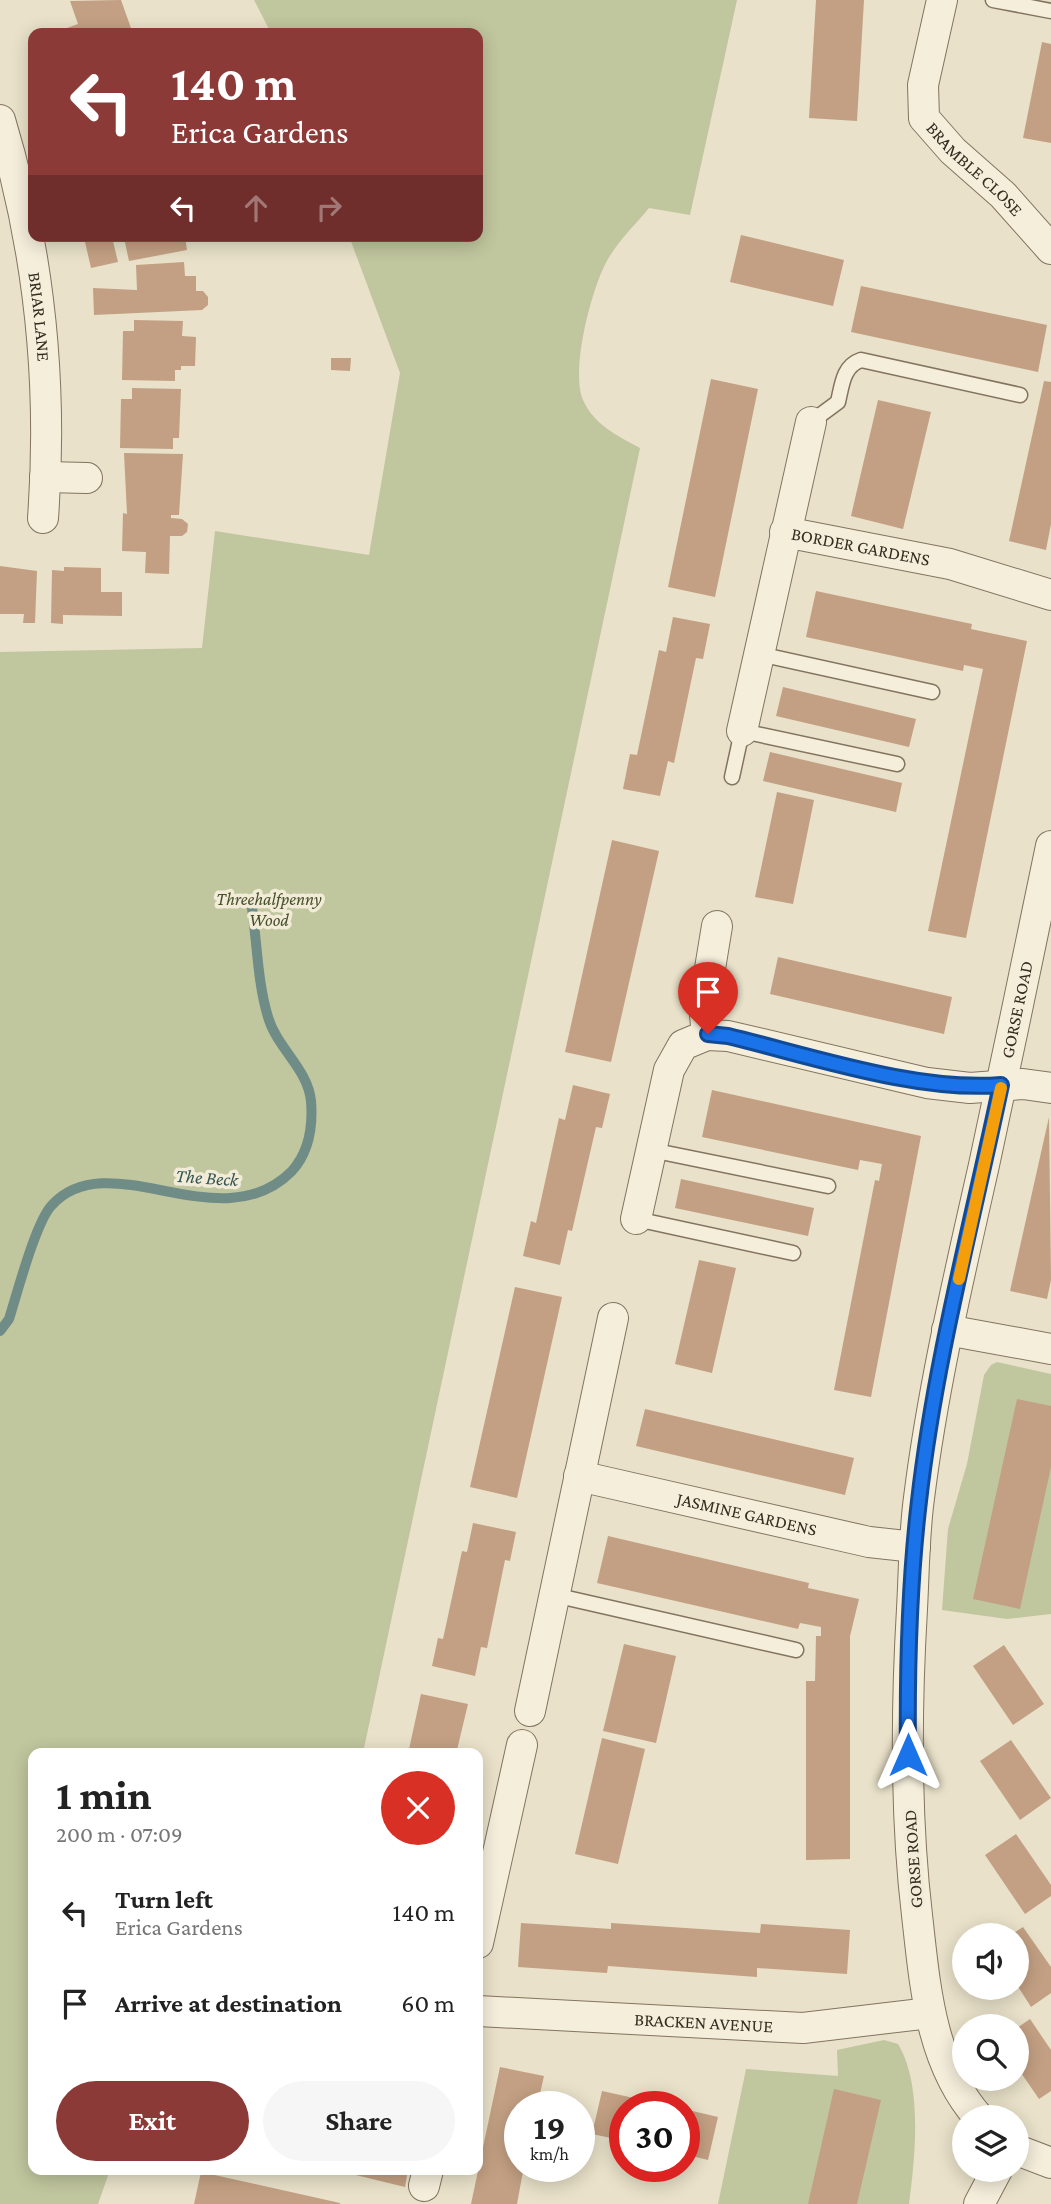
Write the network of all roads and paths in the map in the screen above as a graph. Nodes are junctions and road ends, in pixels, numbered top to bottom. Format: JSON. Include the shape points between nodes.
{"nodes":[{"id":1,"x":942,"y":0,"type":"edge"},
{"id":2,"x":993,"y":0,"type":"edge"},
{"id":3,"x":1051,"y":11,"type":"edge"},
{"id":4,"x":0,"y":120,"type":"edge"},
{"id":5,"x":28,"y":234,"type":"edge"},
{"id":6,"x":29,"y":242,"type":"edge"},
{"id":7,"x":1051,"y":249,"type":"edge"},
{"id":8,"x":1020,"y":395,"type":"dead end"},
{"id":9,"x":811,"y":422,"type":"joint"},
{"id":10,"x":45,"y":477,"type":"junction"},
{"id":11,"x":87,"y":478,"type":"dead end"},
{"id":12,"x":43,"y":517,"type":"dead end"},
{"id":13,"x":785,"y":532,"type":"junction"},
{"id":14,"x":1051,"y":595,"type":"edge"},
{"id":15,"x":759,"y":654,"type":"junction"},
{"id":16,"x":932,"y":692,"type":"dead end"},
{"id":17,"x":742,"y":731,"type":"junction"},
{"id":18,"x":897,"y":764,"type":"dead end"},
{"id":19,"x":732,"y":777,"type":"dead end"},
{"id":20,"x":1051,"y":846,"type":"edge"},
{"id":21,"x":717,"y":926,"type":"dead end"},
{"id":22,"x":708,"y":1034,"type":"junction"},
{"id":23,"x":1001,"y":1085,"type":"junction"},
{"id":24,"x":1051,"y":1088,"type":"edge"},
{"id":25,"x":651,"y":1150,"type":"junction"},
{"id":26,"x":828,"y":1186,"type":"dead end"},
{"id":27,"x":636,"y":1219,"type":"joint"},
{"id":28,"x":793,"y":1253,"type":"dead end"},
{"id":29,"x":613,"y":1318,"type":"dead end"},
{"id":30,"x":947,"y":1330,"type":"junction"},
{"id":31,"x":1051,"y":1349,"type":"edge"},
{"id":32,"x":579,"y":1476,"type":"junction"},
{"id":33,"x":915,"y":1547,"type":"junction"},
{"id":34,"x":554,"y":1595,"type":"junction"},
{"id":35,"x":796,"y":1650,"type":"dead end"},
{"id":36,"x":530,"y":1712,"type":"dead end"},
{"id":37,"x":522,"y":1745,"type":"dead end"},
{"id":38,"x":483,"y":1920,"type":"edge"},
{"id":39,"x":483,"y":2011,"type":"edge"},
{"id":40,"x":930,"y":2013,"type":"junction"},
{"id":41,"x":970,"y":2105,"type":"edge"},
{"id":42,"x":1029,"y":2155,"type":"edge"},
{"id":43,"x":1051,"y":2163,"type":"edge"},
{"id":44,"x":991,"y":2182,"type":"edge"},
{"id":45,"x":979,"y":2204,"type":"edge"}],
"edges":[{"from":1,"to":7,"type":"street","name":"BRAMBLE CLOSE","via":[[923,85],[924,118]]},
{"from":2,"to":3,"type":"lane"},
{"from":4,"to":5,"type":"street","name":"BRIAR LANE"},
{"from":6,"to":10,"type":"street","name":"BRIAR LANE","via":[[38,290],[46,403]]},
{"from":8,"to":9,"type":"lane","via":[[861,360],[846,371],[838,402]]},
{"from":9,"to":13,"type":"street"},
{"from":10,"to":11,"type":"street"},
{"from":10,"to":12,"type":"street","name":"BRIAR LANE"},
{"from":13,"to":14,"type":"street","name":"BORDER GARDENS","via":[[950,564]]},
{"from":13,"to":15,"type":"street","name":"BORDER GARDENS"},
{"from":15,"to":16,"type":"lane"},
{"from":15,"to":17,"type":"street","name":"BORDER GARDENS"},
{"from":17,"to":18,"type":"lane"},
{"from":17,"to":19,"type":"lane"},
{"from":20,"to":23,"type":"street","name":"GORSE ROAD"},
{"from":21,"to":22,"type":"street","via":[[707,974]]},
{"from":22,"to":23,"type":"street","via":[[927,1083]]},
{"from":22,"to":25,"type":"street","via":[[683,1045],[675,1056]]},
{"from":23,"to":24,"type":"street"},
{"from":23,"to":30,"type":"street","name":"GORSE ROAD"},
{"from":25,"to":26,"type":"lane"},
{"from":25,"to":27,"type":"street"},
{"from":27,"to":28,"type":"lane"},
{"from":29,"to":32,"type":"street"},
{"from":30,"to":31,"type":"street"},
{"from":30,"to":33,"type":"street","name":"GORSE ROAD","via":[[924,1460]]},
{"from":32,"to":33,"type":"street","name":"JASMINE GARDENS","via":[[869,1542]]},
{"from":32,"to":34,"type":"street"},
{"from":33,"to":40,"type":"street","name":"GORSE ROAD","via":[[909,1829]]},
{"from":34,"to":35,"type":"lane"},
{"from":34,"to":36,"type":"street"},
{"from":37,"to":38,"type":"street"},
{"from":39,"to":40,"type":"street","name":"BRACKEN AVENUE","via":[[803,2028]]},
{"from":40,"to":41,"type":"street","name":"GORSE ROAD","via":[[949,2073]]},
{"from":42,"to":43,"type":"street"},
{"from":44,"to":45,"type":"street"}]}
